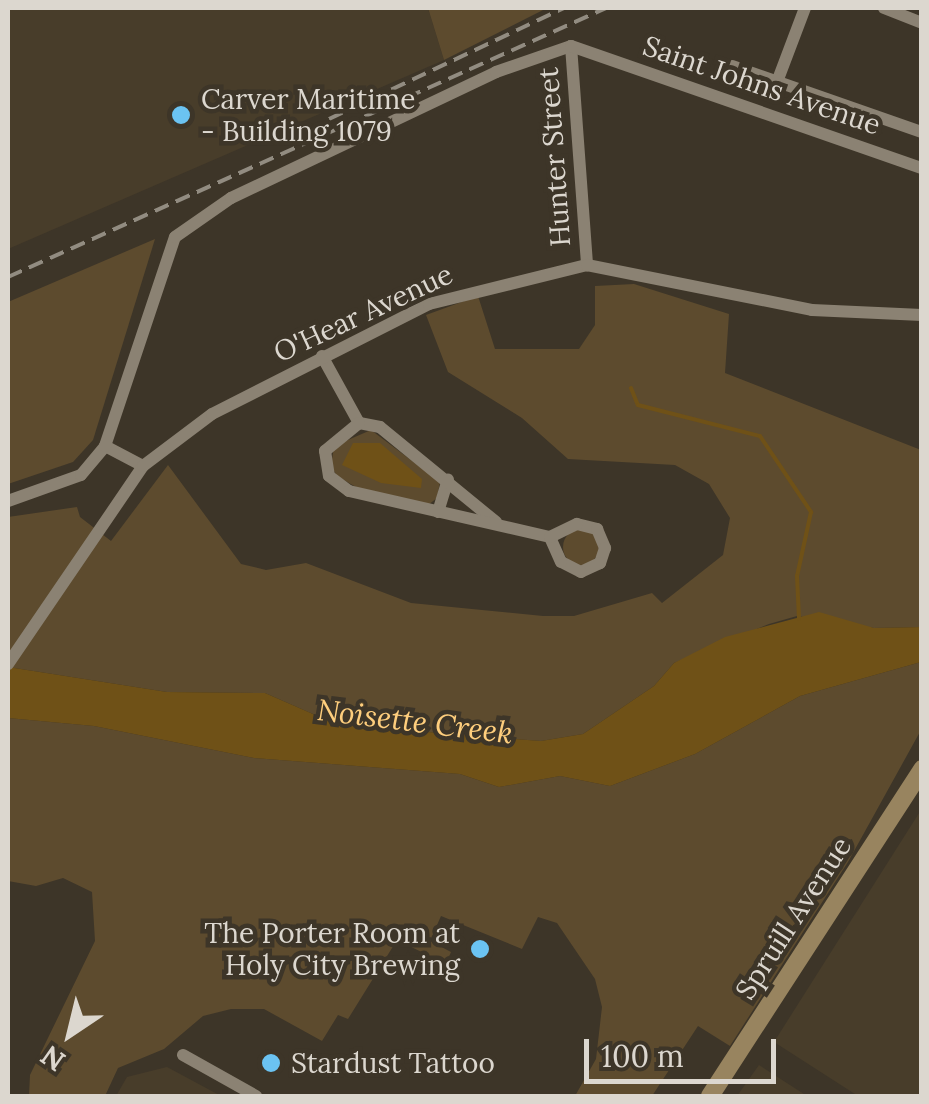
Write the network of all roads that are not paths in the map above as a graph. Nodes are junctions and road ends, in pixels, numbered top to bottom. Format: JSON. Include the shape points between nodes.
{"nodes":[{"id":1,"x":805,"y":8,"type":"edge"},
{"id":2,"x":884,"y":8,"type":"edge"},
{"id":3,"x":922,"y":23,"type":"edge"},
{"id":4,"x":571,"y":46,"type":"junction"},
{"id":5,"x":732,"y":66,"type":"dead end"},
{"id":6,"x":777,"y":82,"type":"junction"},
{"id":7,"x":922,"y":132,"type":"edge"},
{"id":8,"x":922,"y":168,"type":"edge"},
{"id":9,"x":586,"y":265,"type":"junction"},
{"id":10,"x":922,"y":315,"type":"edge"},
{"id":11,"x":322,"y":356,"type":"junction"},
{"id":12,"x":359,"y":423,"type":"junction"},
{"id":13,"x":106,"y":446,"type":"junction"},
{"id":14,"x":143,"y":466,"type":"junction"},
{"id":15,"x":448,"y":480,"type":"junction"},
{"id":16,"x":8,"y":501,"type":"edge"},
{"id":17,"x":438,"y":512,"type":"junction"},
{"id":18,"x":496,"y":522,"type":"junction"},
{"id":19,"x":550,"y":537,"type":"junction"},
{"id":20,"x":8,"y":664,"type":"edge"},
{"id":21,"x":922,"y":769,"type":"edge"},
{"id":22,"x":182,"y":1054,"type":"dead end"},
{"id":23,"x":256,"y":1096,"type":"edge"},
{"id":24,"x":710,"y":1096,"type":"edge"}],
"edges":[{"from":1,"to":6,"type":"street"},
{"from":2,"to":3,"type":"street"},
{"from":4,"to":8,"type":"street","name":"Saint Johns Avenue"},
{"from":4,"to":9,"type":"street","name":"Hunter Street"},
{"from":4,"to":13,"type":"street","via":[[496,72],[231,198],[175,237]]},
{"from":5,"to":6,"type":"street"},
{"from":6,"to":7,"type":"street"},
{"from":9,"to":10,"type":"street","name":"O'Hear Avenue","via":[[812,310]]},
{"from":9,"to":11,"type":"street","name":"O'Hear Avenue","via":[[476,288]]},
{"from":11,"to":12,"type":"street"},
{"from":11,"to":14,"type":"street","name":"O'Hear Avenue","via":[[212,414]]},
{"from":12,"to":15,"type":"street","via":[[400,439]]},
{"from":12,"to":17,"type":"street","via":[[325,451],[329,476],[349,490]]},
{"from":13,"to":14,"type":"street"},
{"from":13,"to":16,"type":"street","via":[[81,475]]},
{"from":14,"to":20,"type":"street","name":"O'Hear Avenue"},
{"from":15,"to":17,"type":"street"},
{"from":15,"to":18,"type":"street"},
{"from":17,"to":18,"type":"street"},
{"from":18,"to":19,"type":"street"},
{"from":19,"to":19,"type":"street","via":[[561,562],[574,571],[594,568],[604,556],[604,538],[589,524]]},
{"from":21,"to":24,"type":"street","name":"Spruill Avenue"},
{"from":22,"to":23,"type":"street"}]}
